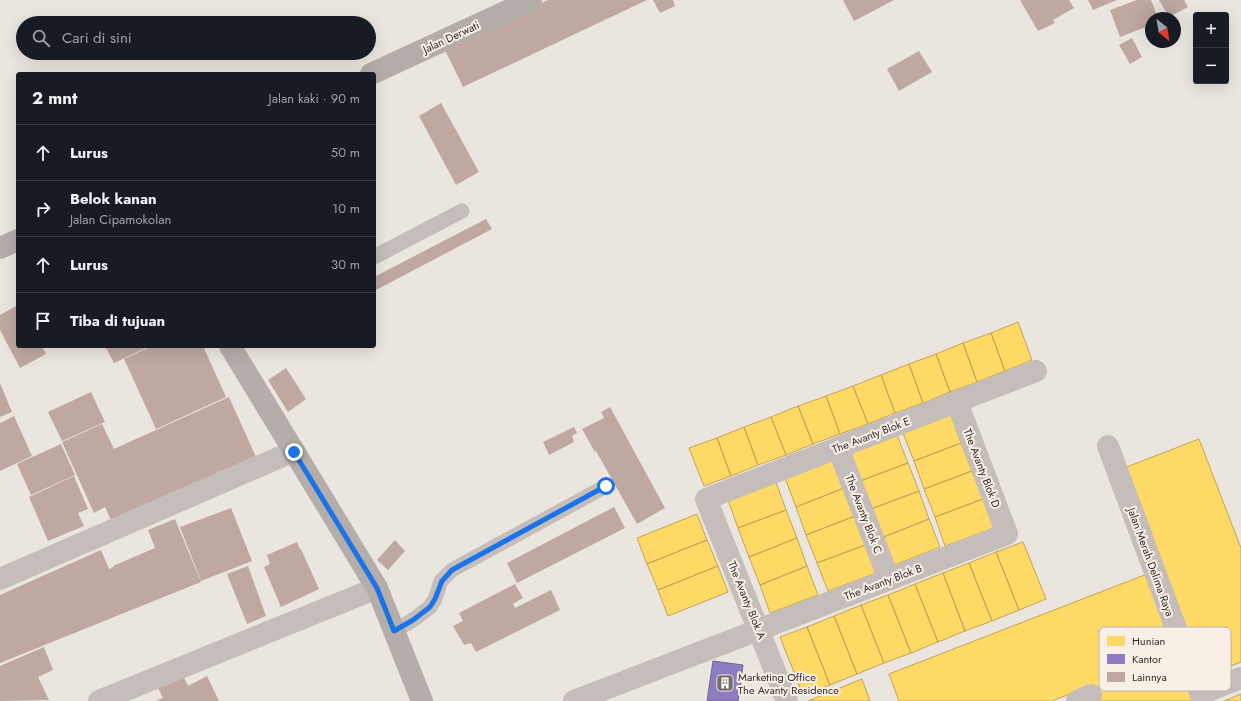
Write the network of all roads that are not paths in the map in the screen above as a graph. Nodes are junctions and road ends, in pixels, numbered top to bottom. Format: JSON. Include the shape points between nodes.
{"nodes":[{"id":1,"x":531,"y":0,"type":"edge"},
{"id":2,"x":375,"y":72,"type":"edge"},
{"id":3,"x":462,"y":211,"type":"dead end"},
{"id":4,"x":16,"y":241,"type":"edge"},
{"id":5,"x":0,"y":248,"type":"edge"},
{"id":6,"x":376,"y":256,"type":"edge"},
{"id":7,"x":231,"y":348,"type":"edge"},
{"id":8,"x":1036,"y":371,"type":"dead end"},
{"id":9,"x":957,"y":402,"type":"junction"},
{"id":10,"x":1108,"y":446,"type":"dead end"},
{"id":11,"x":838,"y":448,"type":"junction"},
{"id":12,"x":294,"y":452,"type":"junction"},
{"id":13,"x":606,"y":486,"type":"dead end"},
{"id":14,"x":706,"y":500,"type":"joint"},
{"id":15,"x":1007,"y":534,"type":"joint"},
{"id":16,"x":0,"y":579,"type":"edge"},
{"id":17,"x":889,"y":579,"type":"junction"},
{"id":18,"x":377,"y":588,"type":"junction"},
{"id":19,"x":1176,"y":627,"type":"edge"},
{"id":20,"x":759,"y":630,"type":"junction"},
{"id":21,"x":394,"y":631,"type":"junction"},
{"id":22,"x":1241,"y":678,"type":"edge"},
{"id":23,"x":1231,"y":683,"type":"edge"},
{"id":24,"x":1214,"y":691,"type":"edge"},
{"id":25,"x":1202,"y":697,"type":"edge"},
{"id":26,"x":99,"y":701,"type":"edge"},
{"id":27,"x":422,"y":701,"type":"edge"},
{"id":28,"x":574,"y":701,"type":"edge"},
{"id":29,"x":787,"y":701,"type":"edge"}],
"edges":[{"from":1,"to":2,"type":"main road","name":"Jalan Derwati"},
{"from":3,"to":6,"type":"lane"},
{"from":4,"to":5,"type":"main road"},
{"from":7,"to":12,"type":"street"},
{"from":8,"to":9,"type":"street","name":"The Avanty Blok E"},
{"from":9,"to":11,"type":"street","name":"The Avanty Blok E"},
{"from":9,"to":15,"type":"street","name":"The Avanty Blok D"},
{"from":10,"to":19,"type":"street","name":"Jalan Merah Delima Raya"},
{"from":11,"to":14,"type":"street","name":"The Avanty Blok E"},
{"from":11,"to":17,"type":"street","name":"The Avanty Blok C"},
{"from":12,"to":16,"type":"street"},
{"from":12,"to":18,"type":"street"},
{"from":13,"to":21,"type":"lane","via":[[452,570],[442,581],[430,607]]},
{"from":14,"to":20,"type":"street","name":"The Avanty Blok A"},
{"from":15,"to":17,"type":"street","name":"The Avanty Blok B"},
{"from":17,"to":20,"type":"street","name":"The Avanty Blok B"},
{"from":18,"to":21,"type":"street"},
{"from":18,"to":26,"type":"street"},
{"from":20,"to":28,"type":"street","name":"The Avanty Blok B"},
{"from":20,"to":29,"type":"street","name":"The Avanty Blok A"},
{"from":21,"to":27,"type":"street"},
{"from":22,"to":23,"type":"street"},
{"from":24,"to":25,"type":"street"}]}
